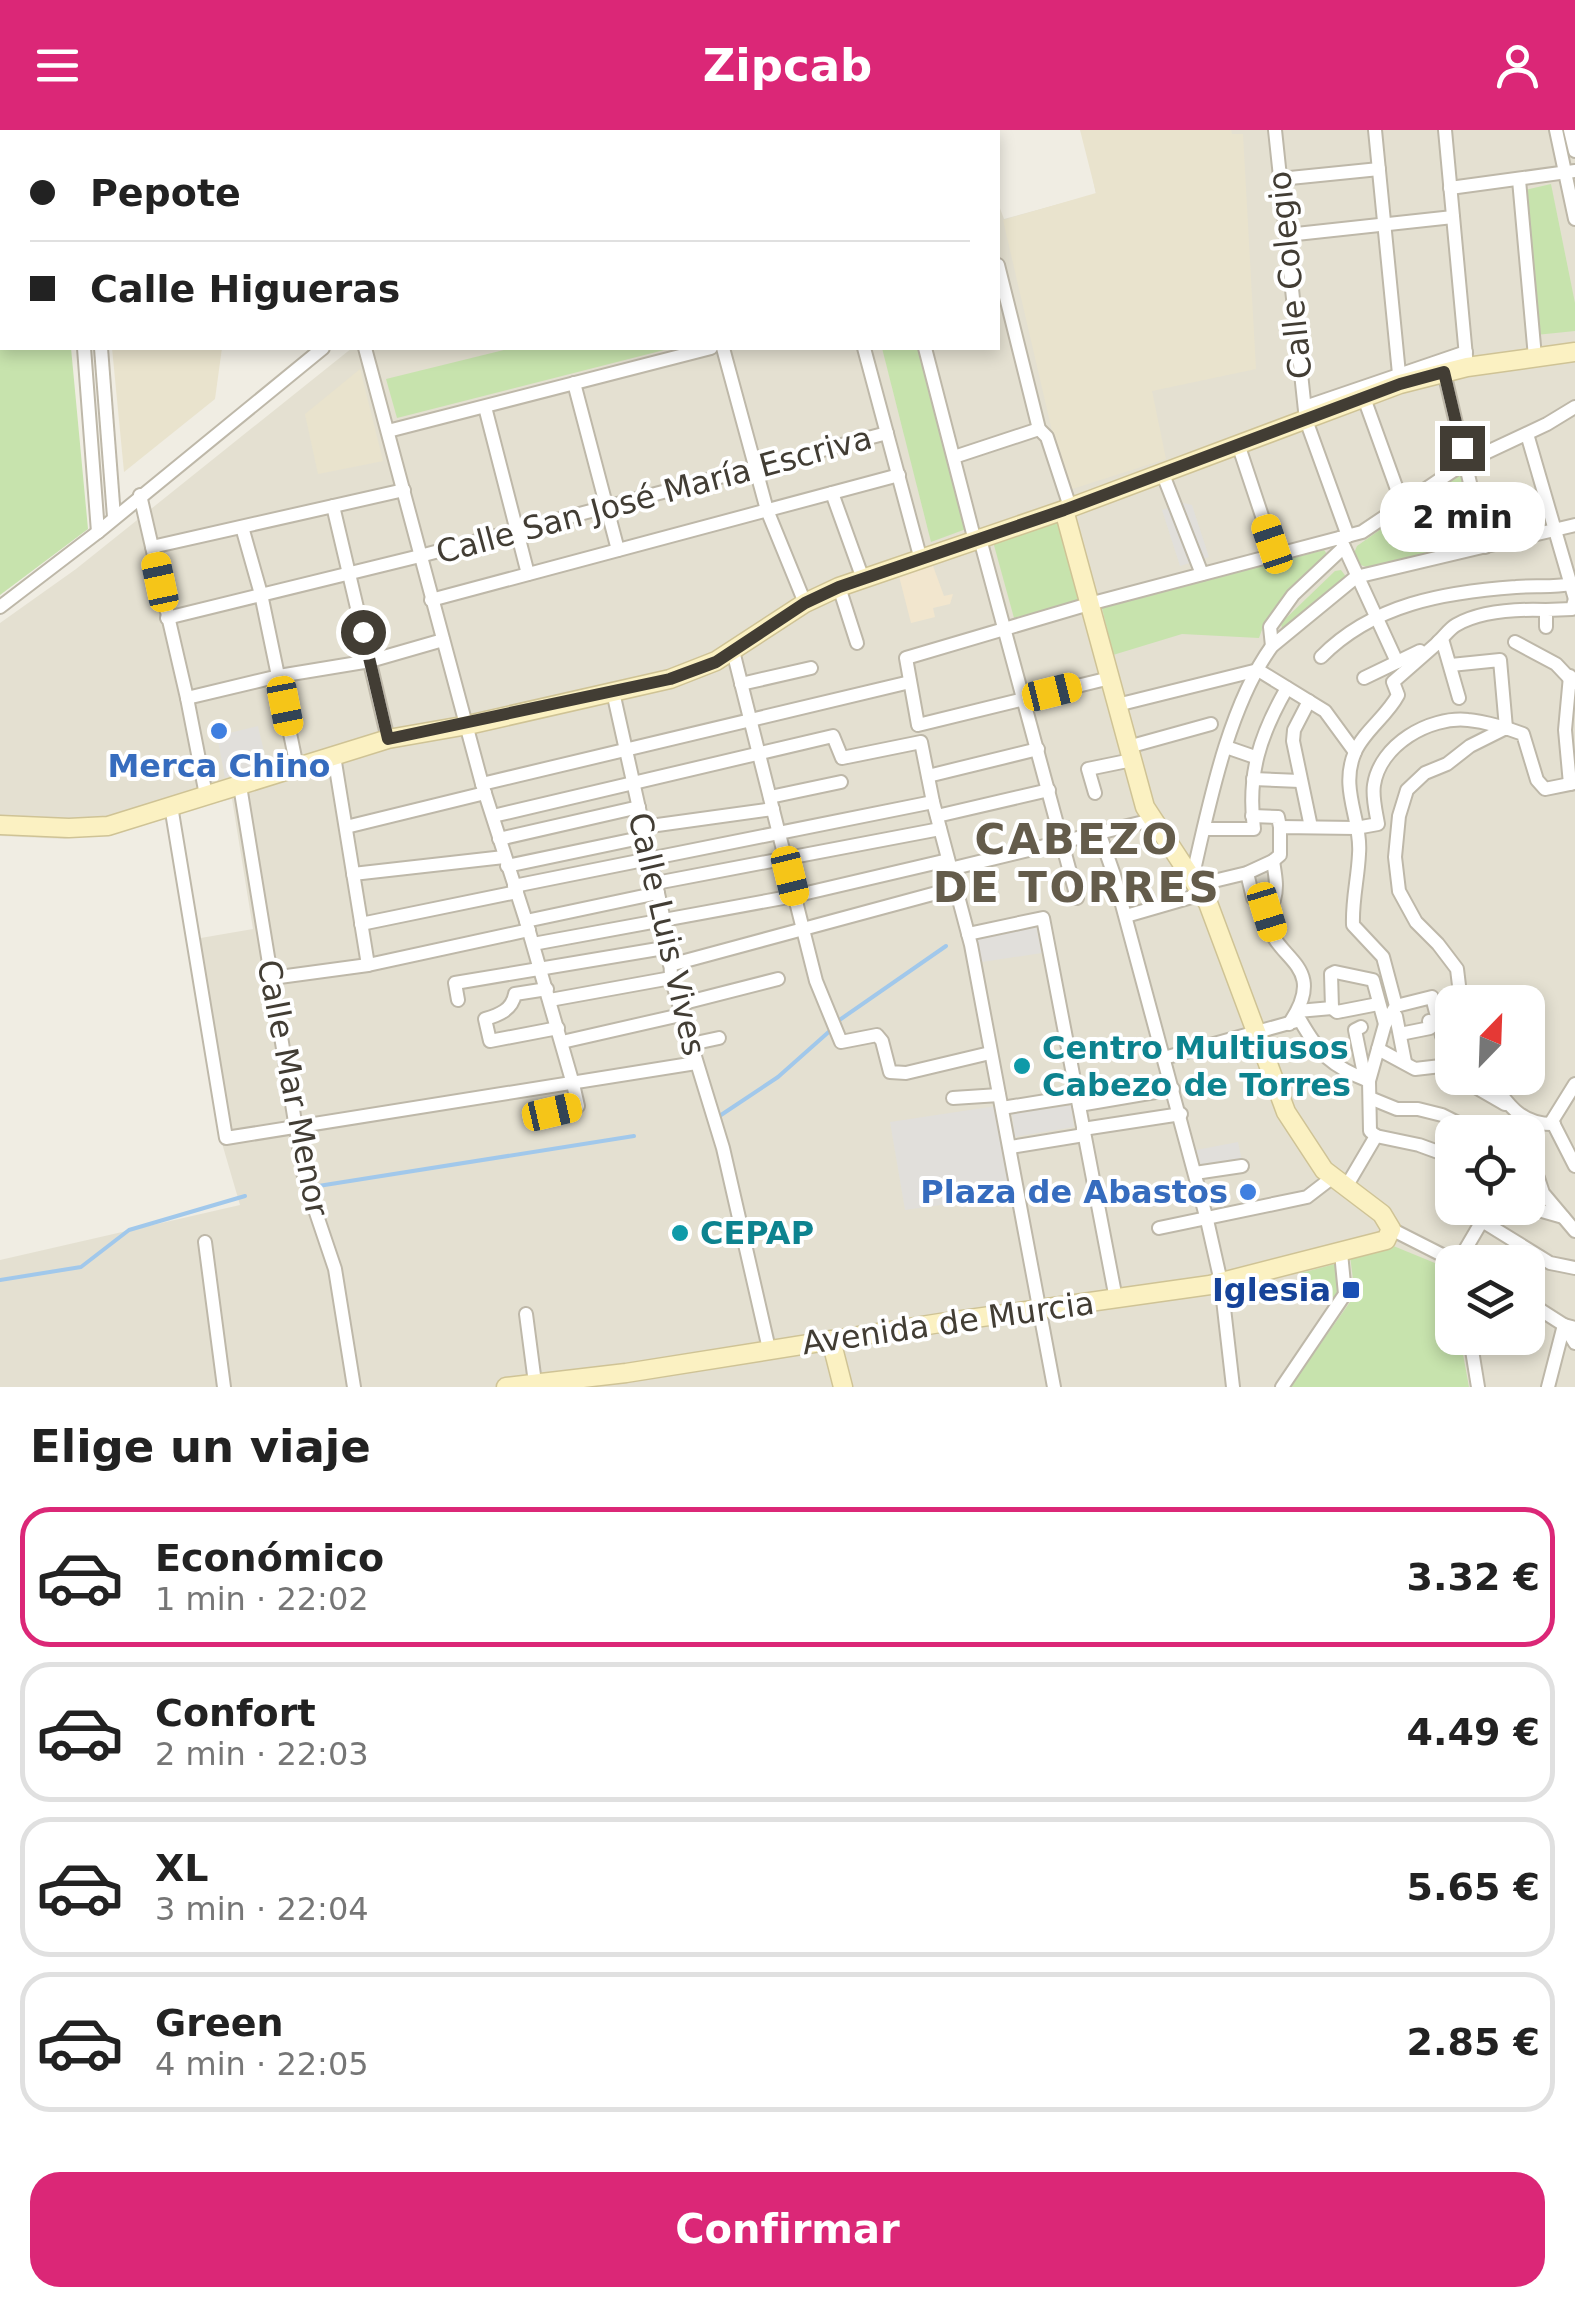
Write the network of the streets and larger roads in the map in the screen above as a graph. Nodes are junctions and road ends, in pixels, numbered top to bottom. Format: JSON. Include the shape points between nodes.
{"nodes":[{"id":1,"x":1275,"y":130,"type":"edge"},
{"id":2,"x":1375,"y":130,"type":"edge"},
{"id":3,"x":1445,"y":130,"type":"edge"},
{"id":4,"x":1556,"y":130,"type":"edge"},
{"id":5,"x":1570,"y":130,"type":"edge"},
{"id":6,"x":1575,"y":151,"type":"edge"},
{"id":7,"x":1379,"y":168,"type":"junction"},
{"id":8,"x":1570,"y":172,"type":"edge"},
{"id":9,"x":1280,"y":179,"type":"junction"},
{"id":10,"x":1519,"y":180,"type":"junction"},
{"id":11,"x":1450,"y":188,"type":"junction"},
{"id":12,"x":1453,"y":216,"type":"junction"},
{"id":13,"x":1575,"y":219,"type":"edge"},
{"id":14,"x":1384,"y":224,"type":"junction"},
{"id":15,"x":1287,"y":235,"type":"junction"},
{"id":16,"x":1000,"y":273,"type":"edge"},
{"id":17,"x":84,"y":350,"type":"edge"},
{"id":18,"x":101,"y":350,"type":"edge"},
{"id":19,"x":321,"y":350,"type":"edge"},
{"id":20,"x":366,"y":350,"type":"edge"},
{"id":21,"x":703,"y":350,"type":"edge"},
{"id":22,"x":723,"y":350,"type":"edge"},
{"id":23,"x":865,"y":350,"type":"edge"},
{"id":24,"x":926,"y":350,"type":"edge"},
{"id":25,"x":1575,"y":352,"type":"edge"},
{"id":26,"x":1535,"y":357,"type":"junction"},
{"id":27,"x":1466,"y":359,"type":"junction"},
{"id":28,"x":1444,"y":372,"type":"junction"},
{"id":29,"x":1400,"y":378,"type":"junction"},
{"id":30,"x":574,"y":383,"type":"junction"},
{"id":31,"x":1364,"y":398,"type":"junction"},
{"id":32,"x":485,"y":407,"type":"junction"},
{"id":33,"x":1575,"y":407,"type":"edge"},
{"id":34,"x":1305,"y":413,"type":"junction"},
{"id":35,"x":1039,"y":429,"type":"junction"},
{"id":36,"x":388,"y":431,"type":"junction"},
{"id":37,"x":887,"y":433,"type":"junction"},
{"id":38,"x":1527,"y":434,"type":"junction"},
{"id":39,"x":1238,"y":444,"type":"junction"},
{"id":40,"x":954,"y":458,"type":"junction"},
{"id":41,"x":1466,"y":462,"type":"junction"},
{"id":42,"x":755,"y":470,"type":"junction"},
{"id":43,"x":1162,"y":472,"type":"junction"},
{"id":44,"x":899,"y":475,"type":"junction"},
{"id":45,"x":404,"y":490,"type":"junction"},
{"id":46,"x":832,"y":493,"type":"junction"},
{"id":47,"x":140,"y":496,"type":"junction"},
{"id":48,"x":333,"y":506,"type":"junction"},
{"id":49,"x":607,"y":506,"type":"junction"},
{"id":50,"x":1403,"y":506,"type":"junction"},
{"id":51,"x":1067,"y":508,"type":"junction"},
{"id":52,"x":767,"y":510,"type":"junction"},
{"id":53,"x":114,"y":517,"type":"junction"},
{"id":54,"x":1575,"y":526,"type":"edge"},
{"id":55,"x":242,"y":527,"type":"junction"},
{"id":56,"x":516,"y":530,"type":"junction"},
{"id":57,"x":1556,"y":530,"type":"junction"},
{"id":58,"x":98,"y":532,"type":"junction"},
{"id":59,"x":978,"y":540,"type":"junction"},
{"id":60,"x":1344,"y":541,"type":"junction"},
{"id":61,"x":152,"y":547,"type":"junction"},
{"id":62,"x":1485,"y":547,"type":"junction"},
{"id":63,"x":618,"y":550,"type":"junction"},
{"id":64,"x":1275,"y":555,"type":"junction"},
{"id":65,"x":420,"y":556,"type":"junction"},
{"id":66,"x":921,"y":560,"type":"junction"},
{"id":67,"x":350,"y":574,"type":"junction"},
{"id":68,"x":528,"y":574,"type":"junction"},
{"id":69,"x":1202,"y":574,"type":"junction"},
{"id":70,"x":862,"y":578,"type":"junction"},
{"id":71,"x":1356,"y":578,"type":"junction"},
{"id":72,"x":1571,"y":584,"type":"junction"},
{"id":73,"x":839,"y":587,"type":"junction"},
{"id":74,"x":261,"y":594,"type":"junction"},
{"id":75,"x":1575,"y":599,"type":"edge"},
{"id":76,"x":431,"y":600,"type":"junction"},
{"id":77,"x":805,"y":603,"type":"junction"},
{"id":78,"x":1090,"y":604,"type":"junction"},
{"id":79,"x":0,"y":607,"type":"edge"},
{"id":80,"x":1546,"y":610,"type":"junction"},
{"id":81,"x":1375,"y":617,"type":"junction"},
{"id":82,"x":167,"y":618,"type":"junction"},
{"id":83,"x":1546,"y":627,"type":"dead end"},
{"id":84,"x":1006,"y":629,"type":"junction"},
{"id":85,"x":1442,"y":639,"type":"junction"},
{"id":86,"x":443,"y":640,"type":"junction"},
{"id":87,"x":1516,"y":642,"type":"dead end"},
{"id":88,"x":856,"y":644,"type":"dead end"},
{"id":89,"x":1272,"y":646,"type":"junction"},
{"id":90,"x":733,"y":651,"type":"junction"},
{"id":91,"x":1322,"y":657,"type":"dead end"},
{"id":92,"x":370,"y":660,"type":"junction"},
{"id":93,"x":1397,"y":662,"type":"junction"},
{"id":94,"x":1451,"y":666,"type":"junction"},
{"id":95,"x":811,"y":668,"type":"dead end"},
{"id":96,"x":1258,"y":670,"type":"junction"},
{"id":97,"x":279,"y":676,"type":"junction"},
{"id":98,"x":1110,"y":678,"type":"junction"},
{"id":99,"x":1364,"y":678,"type":"dead end"},
{"id":100,"x":1572,"y":681,"type":"edge"},
{"id":101,"x":910,"y":682,"type":"junction"},
{"id":102,"x":741,"y":684,"type":"junction"},
{"id":103,"x":1286,"y":688,"type":"junction"},
{"id":104,"x":613,"y":692,"type":"junction"},
{"id":105,"x":188,"y":698,"type":"junction"},
{"id":106,"x":1459,"y":698,"type":"dead end"},
{"id":107,"x":1023,"y":699,"type":"junction"},
{"id":108,"x":1309,"y":702,"type":"junction"},
{"id":109,"x":1117,"y":705,"type":"junction"},
{"id":110,"x":750,"y":720,"type":"junction"},
{"id":111,"x":468,"y":724,"type":"junction"},
{"id":112,"x":1211,"y":724,"type":"dead end"},
{"id":113,"x":1506,"y":728,"type":"junction"},
{"id":114,"x":388,"y":739,"type":"junction"},
{"id":115,"x":626,"y":748,"type":"junction"},
{"id":116,"x":1226,"y":748,"type":"junction"},
{"id":117,"x":1038,"y":749,"type":"junction"},
{"id":118,"x":1355,"y":752,"type":"junction"},
{"id":119,"x":1130,"y":753,"type":"junction"},
{"id":120,"x":759,"y":754,"type":"junction"},
{"id":121,"x":334,"y":756,"type":"junction"},
{"id":122,"x":1254,"y":757,"type":"junction"},
{"id":123,"x":297,"y":767,"type":"junction"},
{"id":124,"x":928,"y":776,"type":"junction"},
{"id":125,"x":1253,"y":779,"type":"junction"},
{"id":126,"x":1300,"y":781,"type":"junction"},
{"id":127,"x":841,"y":782,"type":"dead end"},
{"id":128,"x":634,"y":784,"type":"junction"},
{"id":129,"x":1572,"y":784,"type":"edge"},
{"id":130,"x":240,"y":786,"type":"junction"},
{"id":131,"x":483,"y":788,"type":"junction"},
{"id":132,"x":1050,"y":790,"type":"junction"},
{"id":133,"x":1095,"y":793,"type":"dead end"},
{"id":134,"x":206,"y":795,"type":"junction"},
{"id":135,"x":771,"y":802,"type":"junction"},
{"id":136,"x":171,"y":806,"type":"junction"},
{"id":137,"x":638,"y":806,"type":"junction"},
{"id":138,"x":493,"y":816,"type":"junction"},
{"id":139,"x":936,"y":816,"type":"junction"},
{"id":140,"x":1252,"y":816,"type":"junction"},
{"id":141,"x":1152,"y":820,"type":"junction"},
{"id":142,"x":0,"y":825,"type":"edge"},
{"id":143,"x":1311,"y":826,"type":"junction"},
{"id":144,"x":346,"y":827,"type":"junction"},
{"id":145,"x":1280,"y":828,"type":"junction"},
{"id":146,"x":1356,"y":828,"type":"junction"},
{"id":147,"x":1204,"y":829,"type":"junction"},
{"id":148,"x":644,"y":832,"type":"junction"},
{"id":149,"x":1099,"y":832,"type":"junction"},
{"id":150,"x":778,"y":833,"type":"junction"},
{"id":151,"x":499,"y":839,"type":"junction"},
{"id":152,"x":1062,"y":842,"type":"junction"},
{"id":153,"x":784,"y":856,"type":"junction"},
{"id":154,"x":650,"y":858,"type":"junction"},
{"id":155,"x":1273,"y":861,"type":"junction"},
{"id":156,"x":505,"y":862,"type":"junction"},
{"id":157,"x":949,"y":864,"type":"junction"},
{"id":158,"x":1246,"y":873,"type":"junction"},
{"id":159,"x":354,"y":874,"type":"junction"},
{"id":160,"x":1197,"y":886,"type":"junction"},
{"id":161,"x":657,"y":888,"type":"junction"},
{"id":162,"x":956,"y":888,"type":"junction"},
{"id":163,"x":515,"y":889,"type":"junction"},
{"id":164,"x":794,"y":896,"type":"junction"},
{"id":165,"x":1077,"y":898,"type":"dead end"},
{"id":166,"x":1273,"y":904,"type":"junction"},
{"id":167,"x":1126,"y":916,"type":"junction"},
{"id":168,"x":664,"y":920,"type":"junction"},
{"id":169,"x":361,"y":924,"type":"junction"},
{"id":170,"x":802,"y":928,"type":"junction"},
{"id":171,"x":530,"y":932,"type":"junction"},
{"id":172,"x":968,"y":934,"type":"junction"},
{"id":173,"x":670,"y":947,"type":"junction"},
{"id":174,"x":368,"y":966,"type":"junction"},
{"id":175,"x":540,"y":966,"type":"junction"},
{"id":176,"x":671,"y":972,"type":"junction"},
{"id":177,"x":272,"y":978,"type":"junction"},
{"id":178,"x":778,"y":979,"type":"dead end"},
{"id":179,"x":1459,"y":985,"type":"edge"},
{"id":180,"x":548,"y":994,"type":"junction"},
{"id":181,"x":458,"y":1000,"type":"dead end"},
{"id":182,"x":1378,"y":1004,"type":"junction"},
{"id":183,"x":1332,"y":1008,"type":"junction"},
{"id":184,"x":682,"y":1009,"type":"junction"},
{"id":185,"x":1435,"y":1009,"type":"edge"},
{"id":186,"x":1391,"y":1015,"type":"junction"},
{"id":187,"x":1296,"y":1019,"type":"junction"},
{"id":188,"x":1429,"y":1021,"type":"dead end"},
{"id":189,"x":1361,"y":1027,"type":"dead end"},
{"id":190,"x":1257,"y":1034,"type":"junction"},
{"id":191,"x":1400,"y":1034,"type":"junction"},
{"id":192,"x":560,"y":1035,"type":"junction"},
{"id":193,"x":719,"y":1038,"type":"dead end"},
{"id":194,"x":692,"y":1044,"type":"junction"},
{"id":195,"x":1378,"y":1049,"type":"junction"},
{"id":196,"x":990,"y":1053,"type":"junction"},
{"id":197,"x":1164,"y":1058,"type":"junction"},
{"id":198,"x":1405,"y":1062,"type":"junction"},
{"id":199,"x":696,"y":1063,"type":"junction"},
{"id":200,"x":1435,"y":1067,"type":"edge"},
{"id":201,"x":1367,"y":1080,"type":"junction"},
{"id":202,"x":573,"y":1084,"type":"junction"},
{"id":203,"x":1575,"y":1084,"type":"edge"},
{"id":204,"x":1173,"y":1089,"type":"junction"},
{"id":205,"x":1490,"y":1095,"type":"edge"},
{"id":206,"x":1501,"y":1095,"type":"edge"},
{"id":207,"x":1128,"y":1096,"type":"junction"},
{"id":208,"x":954,"y":1098,"type":"dead end"},
{"id":209,"x":1370,"y":1098,"type":"junction"},
{"id":210,"x":1001,"y":1101,"type":"junction"},
{"id":211,"x":1509,"y":1106,"type":"junction"},
{"id":212,"x":1077,"y":1108,"type":"junction"},
{"id":213,"x":552,"y":1112,"type":"dead end"},
{"id":214,"x":1180,"y":1114,"type":"junction"},
{"id":215,"x":1439,"y":1115,"type":"edge"},
{"id":216,"x":1133,"y":1121,"type":"junction"},
{"id":217,"x":1554,"y":1124,"type":"junction"},
{"id":218,"x":296,"y":1128,"type":"junction"},
{"id":219,"x":1084,"y":1132,"type":"junction"},
{"id":220,"x":1376,"y":1136,"type":"junction"},
{"id":221,"x":1011,"y":1147,"type":"junction"},
{"id":222,"x":1435,"y":1151,"type":"edge"},
{"id":223,"x":1242,"y":1166,"type":"dead end"},
{"id":224,"x":1575,"y":1166,"type":"edge"},
{"id":225,"x":1195,"y":1173,"type":"junction"},
{"id":226,"x":1340,"y":1182,"type":"junction"},
{"id":227,"x":1545,"y":1194,"type":"edge"},
{"id":228,"x":1545,"y":1215,"type":"edge"},
{"id":229,"x":1207,"y":1220,"type":"junction"},
{"id":230,"x":1572,"y":1227,"type":"edge"},
{"id":231,"x":1159,"y":1228,"type":"dead end"},
{"id":232,"x":1388,"y":1234,"type":"junction"},
{"id":233,"x":205,"y":1242,"type":"dead end"},
{"id":234,"x":1467,"y":1245,"type":"edge"},
{"id":235,"x":1522,"y":1245,"type":"edge"},
{"id":236,"x":1341,"y":1252,"type":"junction"},
{"id":237,"x":1435,"y":1253,"type":"edge"},
{"id":238,"x":1545,"y":1259,"type":"edge"},
{"id":239,"x":1575,"y":1268,"type":"edge"},
{"id":240,"x":1220,"y":1282,"type":"junction"},
{"id":241,"x":1116,"y":1298,"type":"junction"},
{"id":242,"x":1041,"y":1309,"type":"junction"},
{"id":243,"x":1545,"y":1312,"type":"edge"},
{"id":244,"x":526,"y":1314,"type":"dead end"},
{"id":245,"x":1570,"y":1326,"type":"edge"},
{"id":246,"x":831,"y":1340,"type":"junction"},
{"id":247,"x":1575,"y":1343,"type":"edge"},
{"id":248,"x":769,"y":1349,"type":"junction"},
{"id":249,"x":1473,"y":1355,"type":"edge"},
{"id":250,"x":598,"y":1382,"type":"edge"},
{"id":251,"x":535,"y":1384,"type":"junction"},
{"id":252,"x":224,"y":1387,"type":"edge"},
{"id":253,"x":354,"y":1387,"type":"edge"},
{"id":254,"x":506,"y":1387,"type":"edge"},
{"id":255,"x":843,"y":1387,"type":"edge"},
{"id":256,"x":1054,"y":1387,"type":"edge"},
{"id":257,"x":1234,"y":1387,"type":"edge"},
{"id":258,"x":1282,"y":1387,"type":"edge"},
{"id":259,"x":1478,"y":1387,"type":"edge"},
{"id":260,"x":1548,"y":1387,"type":"edge"}],
"edges":[{"from":1,"to":9,"type":"street","name":"Calle Colegio"},
{"from":2,"to":7,"type":"street"},
{"from":3,"to":11,"type":"street"},
{"from":4,"to":8,"type":"street"},
{"from":5,"to":6,"type":"street"},
{"from":7,"to":9,"type":"street"},
{"from":7,"to":14,"type":"street"},
{"from":8,"to":10,"type":"street"},
{"from":8,"to":13,"type":"street"},
{"from":9,"to":15,"type":"street","name":"Calle Colegio"},
{"from":10,"to":11,"type":"street"},
{"from":10,"to":26,"type":"street"},
{"from":11,"to":12,"type":"street"},
{"from":12,"to":14,"type":"street"},
{"from":12,"to":27,"type":"street"},
{"from":14,"to":15,"type":"street"},
{"from":14,"to":29,"type":"street"},
{"from":15,"to":34,"type":"street","name":"Calle Colegio"},
{"from":16,"to":35,"type":"street"},
{"from":17,"to":58,"type":"street"},
{"from":18,"to":53,"type":"street"},
{"from":19,"to":47,"type":"street"},
{"from":20,"to":36,"type":"street"},
{"from":21,"to":30,"type":"street"},
{"from":22,"to":42,"type":"street"},
{"from":23,"to":37,"type":"street"},
{"from":24,"to":40,"type":"street"},
{"from":25,"to":26,"type":"street"},
{"from":26,"to":27,"type":"street"},
{"from":27,"to":28,"type":"street"},
{"from":27,"to":29,"type":"street"},
{"from":28,"to":29,"type":"street"},
{"from":28,"to":41,"type":"street"},
{"from":29,"to":31,"type":"street"},
{"from":29,"to":34,"type":"street"},
{"from":30,"to":32,"type":"street"},
{"from":30,"to":49,"type":"street"},
{"from":31,"to":34,"type":"street"},
{"from":31,"to":50,"type":"street"},
{"from":32,"to":36,"type":"street"},
{"from":32,"to":56,"type":"street"},
{"from":33,"to":38,"type":"street"},
{"from":34,"to":39,"type":"street"},
{"from":34,"to":60,"type":"street","name":"Calle Colegio"},
{"from":35,"to":40,"type":"street"},
{"from":35,"to":51,"type":"street","via":[[1048,436]]},
{"from":36,"to":45,"type":"street"},
{"from":37,"to":42,"type":"street","name":"Calle San José María Escriva"},
{"from":37,"to":44,"type":"street"},
{"from":38,"to":41,"type":"street"},
{"from":38,"to":57,"type":"street"},
{"from":39,"to":43,"type":"street"},
{"from":39,"to":64,"type":"street"},
{"from":40,"to":59,"type":"street"},
{"from":41,"to":50,"type":"street"},
{"from":41,"to":62,"type":"street"},
{"from":42,"to":49,"type":"street","name":"Calle San José María Escriva"},
{"from":42,"to":52,"type":"street"},
{"from":43,"to":51,"type":"street"},
{"from":43,"to":69,"type":"street"},
{"from":44,"to":46,"type":"street"},
{"from":44,"to":66,"type":"street"},
{"from":45,"to":48,"type":"street"},
{"from":45,"to":65,"type":"street"},
{"from":46,"to":52,"type":"street"},
{"from":46,"to":70,"type":"street"},
{"from":47,"to":53,"type":"street"},
{"from":47,"to":61,"type":"street"},
{"from":48,"to":55,"type":"street"},
{"from":48,"to":67,"type":"street"},
{"from":49,"to":56,"type":"street","name":"Calle San José María Escriva"},
{"from":49,"to":63,"type":"street"},
{"from":50,"to":60,"type":"street"},
{"from":51,"to":59,"type":"street"},
{"from":51,"to":78,"type":"street"},
{"from":52,"to":63,"type":"street"},
{"from":52,"to":77,"type":"street"},
{"from":53,"to":58,"type":"street"},
{"from":54,"to":57,"type":"street"},
{"from":55,"to":61,"type":"street"},
{"from":55,"to":74,"type":"street"},
{"from":56,"to":65,"type":"street","name":"Calle San José María Escriva"},
{"from":56,"to":68,"type":"street"},
{"from":57,"to":62,"type":"street"},
{"from":57,"to":72,"type":"street"},
{"from":58,"to":79,"type":"street"},
{"from":59,"to":66,"type":"street"},
{"from":59,"to":84,"type":"street"},
{"from":60,"to":64,"type":"street"},
{"from":60,"to":71,"type":"street","name":"Calle Colegio"},
{"from":60,"to":89,"type":"street","via":[[1270,626]]},
{"from":61,"to":82,"type":"street"},
{"from":62,"to":71,"type":"street"},
{"from":63,"to":68,"type":"street"},
{"from":64,"to":69,"type":"street"},
{"from":65,"to":67,"type":"street","name":"Calle San José María Escriva"},
{"from":65,"to":76,"type":"street"},
{"from":66,"to":70,"type":"street"},
{"from":67,"to":74,"type":"street","name":"Calle San José María Escriva"},
{"from":67,"to":92,"type":"street"},
{"from":68,"to":76,"type":"street"},
{"from":69,"to":78,"type":"street"},
{"from":70,"to":73,"type":"street"},
{"from":71,"to":81,"type":"street","name":"Calle Colegio"},
{"from":71,"to":89,"type":"street"},
{"from":72,"to":75,"type":"street"},
{"from":72,"to":81,"type":"street","via":[[1444,595]]},
{"from":73,"to":77,"type":"street"},
{"from":73,"to":88,"type":"street"},
{"from":74,"to":82,"type":"street","name":"Calle San José María Escriva"},
{"from":74,"to":97,"type":"street"},
{"from":75,"to":80,"type":"street","via":[[1572,609]]},
{"from":76,"to":86,"type":"street"},
{"from":77,"to":90,"type":"street"},
{"from":78,"to":84,"type":"street"},
{"from":78,"to":98,"type":"street"},
{"from":80,"to":83,"type":"street"},
{"from":80,"to":85,"type":"street","via":[[1514,608],[1454,626]]},
{"from":81,"to":91,"type":"street"},
{"from":81,"to":93,"type":"street","name":"Calle Colegio"},
{"from":82,"to":105,"type":"street"},
{"from":84,"to":101,"type":"street","via":[[906,658]]},
{"from":84,"to":107,"type":"street"},
{"from":85,"to":93,"type":"street"},
{"from":85,"to":94,"type":"street"},
{"from":85,"to":118,"type":"street","via":[[1393,682],[1398,695],[1390,712]]},
{"from":86,"to":92,"type":"street"},
{"from":86,"to":111,"type":"street"},
{"from":87,"to":100,"type":"street"},
{"from":89,"to":96,"type":"street"},
{"from":90,"to":102,"type":"street"},
{"from":90,"to":104,"type":"street","via":[[670,679]]},
{"from":92,"to":97,"type":"street"},
{"from":92,"to":114,"type":"street"},
{"from":93,"to":99,"type":"street"},
{"from":94,"to":106,"type":"street"},
{"from":94,"to":113,"type":"street","via":[[1500,660]]},
{"from":95,"to":102,"type":"street"},
{"from":96,"to":103,"type":"street"},
{"from":96,"to":109,"type":"street"},
{"from":96,"to":116,"type":"street"},
{"from":97,"to":105,"type":"street"},
{"from":97,"to":123,"type":"street"},
{"from":98,"to":107,"type":"street"},
{"from":98,"to":109,"type":"street"},
{"from":100,"to":129,"type":"street","via":[[1565,730]]},
{"from":101,"to":107,"type":"street","via":[[918,725]]},
{"from":101,"to":110,"type":"street"},
{"from":102,"to":110,"type":"street"},
{"from":103,"to":108,"type":"street"},
{"from":103,"to":122,"type":"street"},
{"from":104,"to":111,"type":"street"},
{"from":104,"to":115,"type":"street","name":"Calle Luis Vives"},
{"from":105,"to":134,"type":"street"},
{"from":107,"to":117,"type":"street"},
{"from":108,"to":118,"type":"street","via":[[1325,711]]},
{"from":108,"to":126,"type":"street","via":[[1294,730]]},
{"from":109,"to":119,"type":"street"},
{"from":110,"to":115,"type":"street"},
{"from":110,"to":120,"type":"street"},
{"from":111,"to":114,"type":"street"},
{"from":111,"to":131,"type":"street"},
{"from":112,"to":119,"type":"street"},
{"from":113,"to":129,"type":"street","via":[[1523,734],[1536,780],[1545,789]]},
{"from":113,"to":146,"type":"street","via":[[1465,720],[1416,731],[1379,765],[1373,789],[1378,824]]},
{"from":113,"to":179,"type":"street","via":[[1426,772],[1406,790],[1399,816],[1399,891],[1457,969]]},
{"from":114,"to":121,"type":"street"},
{"from":115,"to":128,"type":"street","name":"Calle Luis Vives"},
{"from":115,"to":131,"type":"street"},
{"from":116,"to":122,"type":"street"},
{"from":116,"to":147,"type":"street"},
{"from":117,"to":124,"type":"street"},
{"from":117,"to":132,"type":"street"},
{"from":118,"to":146,"type":"street","via":[[1348,797]]},
{"from":119,"to":133,"type":"street","via":[[1088,769]]},
{"from":119,"to":141,"type":"street"},
{"from":120,"to":124,"type":"street","via":[[833,736],[842,758],[921,742]]},
{"from":120,"to":128,"type":"street"},
{"from":120,"to":135,"type":"street"},
{"from":121,"to":123,"type":"street"},
{"from":121,"to":144,"type":"street"},
{"from":122,"to":125,"type":"street"},
{"from":123,"to":130,"type":"street"},
{"from":124,"to":139,"type":"street"},
{"from":125,"to":126,"type":"street"},
{"from":125,"to":140,"type":"street"},
{"from":126,"to":143,"type":"street"},
{"from":127,"to":135,"type":"street"},
{"from":128,"to":137,"type":"street","name":"Calle Luis Vives"},
{"from":128,"to":138,"type":"street"},
{"from":130,"to":134,"type":"street"},
{"from":130,"to":177,"type":"street","name":"Calle Mar Menor"},
{"from":131,"to":138,"type":"street"},
{"from":131,"to":144,"type":"street"},
{"from":132,"to":139,"type":"street"},
{"from":132,"to":152,"type":"street"},
{"from":134,"to":136,"type":"street"},
{"from":135,"to":148,"type":"street"},
{"from":135,"to":150,"type":"street"},
{"from":136,"to":142,"type":"street","via":[[108,826]]},
{"from":136,"to":218,"type":"street","via":[[226,1138]]},
{"from":137,"to":148,"type":"street","name":"Calle Luis Vives"},
{"from":137,"to":151,"type":"street"},
{"from":138,"to":151,"type":"street"},
{"from":139,"to":150,"type":"street"},
{"from":139,"to":153,"type":"street"},
{"from":139,"to":157,"type":"street"},
{"from":140,"to":145,"type":"street","via":[[1278,817]]},
{"from":140,"to":147,"type":"street","via":[[1254,829]]},
{"from":141,"to":149,"type":"street"},
{"from":141,"to":160,"type":"street"},
{"from":143,"to":145,"type":"street"},
{"from":143,"to":146,"type":"street"},
{"from":144,"to":159,"type":"street"},
{"from":145,"to":155,"type":"street","via":[[1280,856]]},
{"from":146,"to":186,"type":"street","via":[[1353,925],[1382,957]]},
{"from":147,"to":160,"type":"street"},
{"from":148,"to":154,"type":"street","name":"Calle Luis Vives"},
{"from":148,"to":156,"type":"street"},
{"from":149,"to":152,"type":"street"},
{"from":149,"to":167,"type":"street"},
{"from":150,"to":153,"type":"street"},
{"from":150,"to":154,"type":"street"},
{"from":151,"to":156,"type":"street"},
{"from":152,"to":157,"type":"street"},
{"from":152,"to":165,"type":"street"},
{"from":153,"to":161,"type":"street"},
{"from":153,"to":164,"type":"street"},
{"from":154,"to":161,"type":"street","name":"Calle Luis Vives"},
{"from":154,"to":163,"type":"street"},
{"from":155,"to":158,"type":"street"},
{"from":155,"to":166,"type":"street"},
{"from":156,"to":159,"type":"street"},
{"from":156,"to":163,"type":"street"},
{"from":157,"to":162,"type":"street"},
{"from":157,"to":164,"type":"street"},
{"from":158,"to":160,"type":"street"},
{"from":158,"to":166,"type":"street","via":[[1252,898]]},
{"from":159,"to":169,"type":"street"},
{"from":160,"to":167,"type":"street"},
{"from":160,"to":190,"type":"street"},
{"from":161,"to":168,"type":"street","name":"Calle Luis Vives"},
{"from":161,"to":171,"type":"street"},
{"from":162,"to":170,"type":"street"},
{"from":162,"to":172,"type":"street"},
{"from":163,"to":169,"type":"street"},
{"from":163,"to":171,"type":"street"},
{"from":164,"to":168,"type":"street"},
{"from":164,"to":170,"type":"street"},
{"from":166,"to":187,"type":"street","via":[[1267,912],[1276,941],[1306,986]]},
{"from":167,"to":197,"type":"street"},
{"from":168,"to":171,"type":"street"},
{"from":168,"to":173,"type":"street","name":"Calle Luis Vives"},
{"from":169,"to":174,"type":"street"},
{"from":170,"to":176,"type":"street"},
{"from":170,"to":196,"type":"street","via":[[841,1042],[877,1035],[890,1072]]},
{"from":171,"to":174,"type":"street"},
{"from":171,"to":175,"type":"street"},
{"from":172,"to":196,"type":"street"},
{"from":172,"to":212,"type":"street","via":[[1042,918]]},
{"from":173,"to":175,"type":"street"},
{"from":173,"to":176,"type":"street","name":"Calle Luis Vives"},
{"from":174,"to":177,"type":"street"},
{"from":175,"to":180,"type":"street"},
{"from":175,"to":181,"type":"street","via":[[455,983]]},
{"from":176,"to":180,"type":"street"},
{"from":176,"to":184,"type":"street","name":"Calle Luis Vives"},
{"from":177,"to":218,"type":"street","name":"Calle Mar Menor"},
{"from":178,"to":184,"type":"street"},
{"from":180,"to":192,"type":"street"},
{"from":180,"to":192,"type":"street","via":[[515,994],[500,1014],[485,1019],[490,1040]]},
{"from":182,"to":183,"type":"street"},
{"from":182,"to":183,"type":"street","via":[[1373,980],[1335,972]]},
{"from":182,"to":186,"type":"street"},
{"from":183,"to":187,"type":"street"},
{"from":184,"to":192,"type":"street"},
{"from":184,"to":194,"type":"street","name":"Calle Luis Vives"},
{"from":185,"to":186,"type":"street","via":[[1432,997]]},
{"from":186,"to":191,"type":"street"},
{"from":186,"to":195,"type":"street"},
{"from":187,"to":190,"type":"street"},
{"from":187,"to":201,"type":"street","via":[[1318,1053]]},
{"from":188,"to":191,"type":"street","via":[[1430,1028]]},
{"from":189,"to":201,"type":"street","via":[[1355,1030]]},
{"from":190,"to":197,"type":"street"},
{"from":190,"to":226,"type":"street","via":[[1286,1112],[1324,1170]]},
{"from":191,"to":198,"type":"street"},
{"from":192,"to":202,"type":"street"},
{"from":193,"to":194,"type":"street"},
{"from":194,"to":199,"type":"street","name":"Calle Luis Vives"},
{"from":195,"to":198,"type":"street"},
{"from":195,"to":201,"type":"street"},
{"from":196,"to":210,"type":"street"},
{"from":197,"to":204,"type":"street"},
{"from":198,"to":200,"type":"street","via":[[1415,1069]]},
{"from":199,"to":202,"type":"street"},
{"from":199,"to":248,"type":"street","name":"Calle Luis Vives","via":[[723,1148]]},
{"from":201,"to":209,"type":"street"},
{"from":202,"to":213,"type":"street","via":[[578,1106]]},
{"from":202,"to":218,"type":"street"},
{"from":203,"to":217,"type":"street"},
{"from":204,"to":207,"type":"street"},
{"from":204,"to":214,"type":"street"},
{"from":205,"to":211,"type":"street"},
{"from":206,"to":211,"type":"street"},
{"from":207,"to":212,"type":"street"},
{"from":207,"to":216,"type":"street"},
{"from":208,"to":210,"type":"street"},
{"from":209,"to":215,"type":"street"},
{"from":209,"to":220,"type":"street"},
{"from":210,"to":212,"type":"street"},
{"from":210,"to":221,"type":"street"},
{"from":211,"to":217,"type":"street","via":[[1536,1124]]},
{"from":212,"to":219,"type":"street"},
{"from":214,"to":216,"type":"street"},
{"from":214,"to":225,"type":"street"},
{"from":216,"to":219,"type":"street"},
{"from":217,"to":224,"type":"street"},
{"from":218,"to":253,"type":"street","name":"Calle Mar Menor","via":[[304,1178],[334,1269]]},
{"from":219,"to":221,"type":"street"},
{"from":219,"to":241,"type":"street"},
{"from":220,"to":222,"type":"street"},
{"from":220,"to":226,"type":"street"},
{"from":221,"to":242,"type":"street"},
{"from":223,"to":225,"type":"street"},
{"from":225,"to":229,"type":"street"},
{"from":226,"to":229,"type":"street","via":[[1307,1198]]},
{"from":226,"to":232,"type":"street","via":[[1382,1214]]},
{"from":227,"to":230,"type":"street"},
{"from":228,"to":230,"type":"street"},
{"from":229,"to":231,"type":"street"},
{"from":229,"to":240,"type":"street"},
{"from":232,"to":236,"type":"street","name":"Avenida de Murcia"},
{"from":232,"to":237,"type":"street"},
{"from":233,"to":252,"type":"street"},
{"from":234,"to":235,"type":"street","via":[[1482,1220]]},
{"from":236,"to":240,"type":"street","name":"Avenida de Murcia"},
{"from":236,"to":258,"type":"street","via":[[1345,1294]]},
{"from":238,"to":239,"type":"street"},
{"from":240,"to":241,"type":"street","name":"Avenida de Murcia"},
{"from":240,"to":257,"type":"street"},
{"from":241,"to":242,"type":"street","name":"Avenida de Murcia"},
{"from":242,"to":246,"type":"street","name":"Avenida de Murcia"},
{"from":242,"to":256,"type":"street"},
{"from":243,"to":245,"type":"street"},
{"from":244,"to":251,"type":"street"},
{"from":245,"to":247,"type":"street"},
{"from":245,"to":260,"type":"street"},
{"from":246,"to":248,"type":"street","name":"Avenida de Murcia"},
{"from":246,"to":255,"type":"street"},
{"from":248,"to":250,"type":"street","name":"Avenida de Murcia"},
{"from":249,"to":259,"type":"street"},
{"from":250,"to":251,"type":"street","name":"Avenida de Murcia"},
{"from":251,"to":254,"type":"street","name":"Avenida de Murcia"}]}
